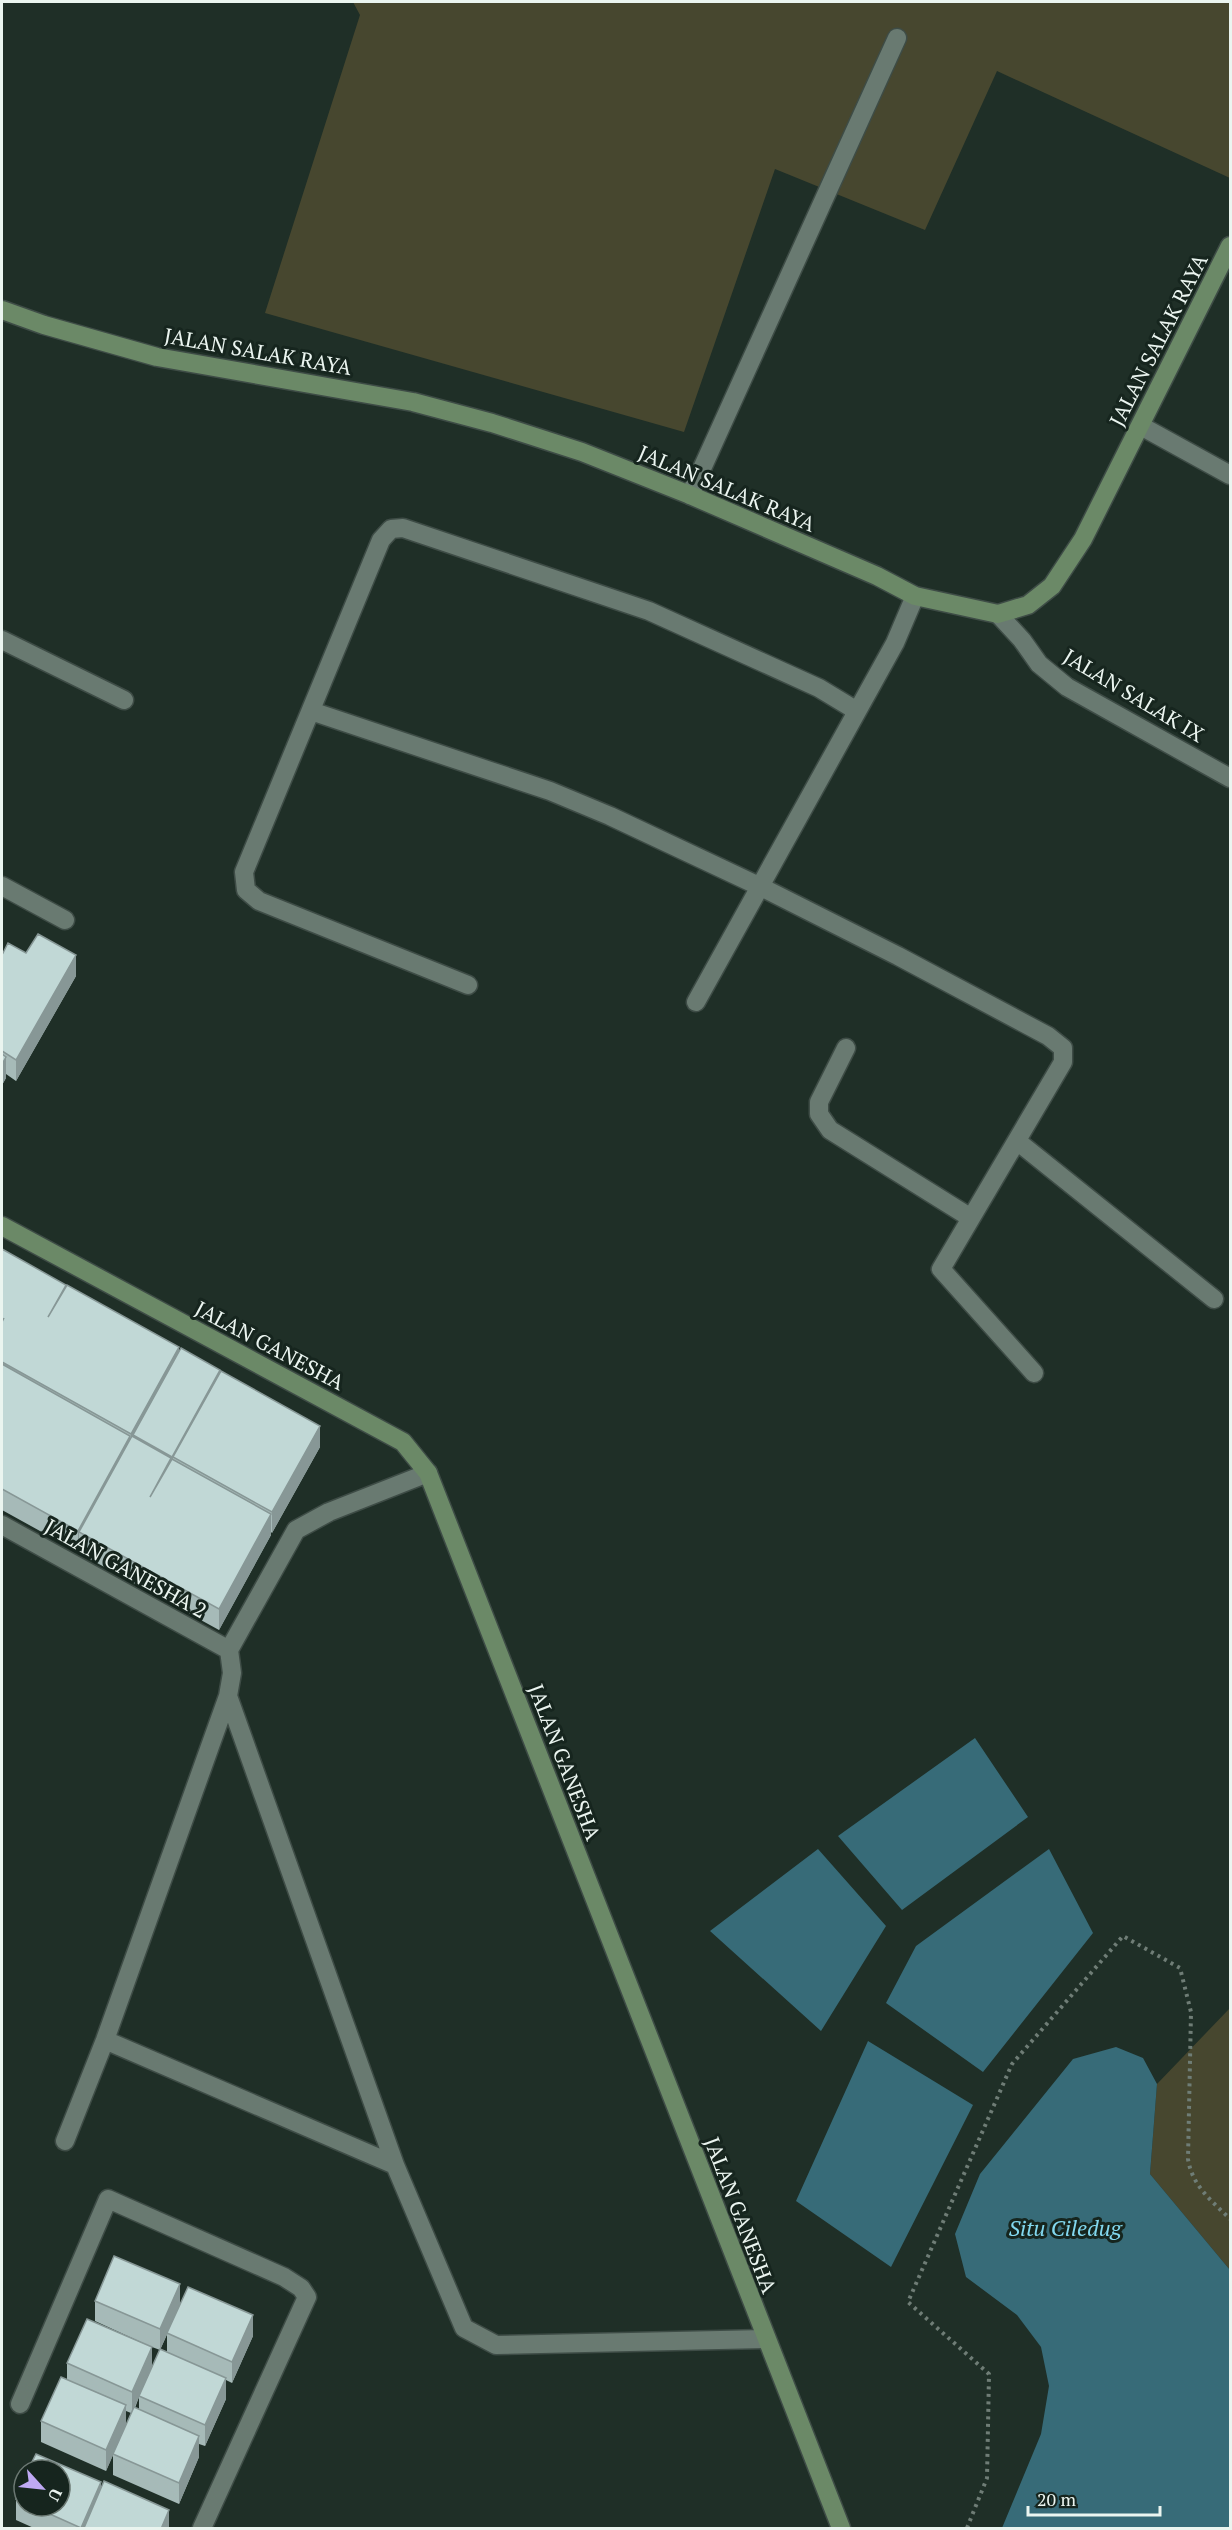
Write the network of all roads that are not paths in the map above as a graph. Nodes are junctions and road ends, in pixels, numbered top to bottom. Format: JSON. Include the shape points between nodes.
{"nodes":[{"id":1,"x":897,"y":38,"type":"dead end"},
{"id":2,"x":1230,"y":246,"type":"edge"},
{"id":3,"x":2,"y":310,"type":"edge"},
{"id":4,"x":1141,"y":426,"type":"junction"},
{"id":5,"x":1230,"y":476,"type":"edge"},
{"id":6,"x":690,"y":495,"type":"junction"},
{"id":7,"x":915,"y":596,"type":"junction"},
{"id":8,"x":998,"y":614,"type":"junction"},
{"id":9,"x":2,"y":640,"type":"edge"},
{"id":10,"x":124,"y":700,"type":"dead end"},
{"id":11,"x":311,"y":711,"type":"junction"},
{"id":12,"x":856,"y":711,"type":"junction"},
{"id":13,"x":1230,"y":778,"type":"edge"},
{"id":14,"x":2,"y":886,"type":"edge"},
{"id":15,"x":761,"y":887,"type":"junction"},
{"id":16,"x":65,"y":920,"type":"dead end"},
{"id":17,"x":468,"y":985,"type":"dead end"},
{"id":18,"x":696,"y":1002,"type":"dead end"},
{"id":19,"x":846,"y":1048,"type":"dead end"},
{"id":20,"x":1017,"y":1141,"type":"junction"},
{"id":21,"x":971,"y":1218,"type":"junction"},
{"id":22,"x":2,"y":1226,"type":"edge"},
{"id":23,"x":1214,"y":1299,"type":"dead end"},
{"id":24,"x":1034,"y":1373,"type":"dead end"},
{"id":25,"x":428,"y":1473,"type":"junction"},
{"id":26,"x":2,"y":1525,"type":"edge"},
{"id":27,"x":229,"y":1650,"type":"junction"},
{"id":28,"x":228,"y":1696,"type":"junction"},
{"id":29,"x":105,"y":2040,"type":"junction"},
{"id":30,"x":65,"y":2141,"type":"dead end"},
{"id":31,"x":394,"y":2165,"type":"junction"},
{"id":32,"x":765,"y":2339,"type":"junction"},
{"id":33,"x":20,"y":2404,"type":"dead end"},
{"id":34,"x":202,"y":2529,"type":"edge"},
{"id":35,"x":841,"y":2529,"type":"edge"}],
"edges":[{"from":1,"to":6,"type":"street"},
{"from":2,"to":4,"type":"street","name":"JALAN SALAK RAYA"},
{"from":3,"to":6,"type":"street","name":"JALAN SALAK RAYA","via":[[157,357],[413,402],[582,452]]},
{"from":4,"to":5,"type":"street"},
{"from":4,"to":8,"type":"street","name":"JALAN SALAK RAYA","via":[[1083,540],[1052,586],[1028,605]]},
{"from":6,"to":7,"type":"street","name":"JALAN SALAK RAYA","via":[[878,576]]},
{"from":7,"to":8,"type":"street","name":"JALAN SALAK RAYA"},
{"from":7,"to":12,"type":"street","via":[[895,643]]},
{"from":8,"to":13,"type":"street","name":"JALAN SALAK IX","via":[[1039,663],[1068,687]]},
{"from":9,"to":10,"type":"street"},
{"from":11,"to":12,"type":"street","via":[[381,540],[391,529],[403,528],[649,611],[819,688]]},
{"from":11,"to":15,"type":"street","via":[[550,791]]},
{"from":11,"to":17,"type":"street","via":[[244,872],[246,890],[259,901]]},
{"from":12,"to":15,"type":"street"},
{"from":14,"to":16,"type":"street"},
{"from":15,"to":18,"type":"street"},
{"from":15,"to":20,"type":"street","via":[[898,956],[1048,1036],[1063,1048],[1063,1062]]},
{"from":19,"to":21,"type":"street","via":[[819,1102],[819,1114],[830,1130]]},
{"from":20,"to":21,"type":"street"},
{"from":20,"to":23,"type":"street"},
{"from":21,"to":24,"type":"street","via":[[941,1269]]},
{"from":22,"to":25,"type":"street","name":"JALAN GANESHA","via":[[403,1442]]},
{"from":25,"to":27,"type":"street","via":[[329,1512],[296,1530]]},
{"from":25,"to":32,"type":"street","name":"JALAN GANESHA"},
{"from":26,"to":27,"type":"street","name":"JALAN GANESHA 2"},
{"from":27,"to":28,"type":"street","via":[[232,1673]]},
{"from":28,"to":29,"type":"street"},
{"from":28,"to":31,"type":"street"},
{"from":29,"to":30,"type":"street"},
{"from":29,"to":31,"type":"street"},
{"from":31,"to":32,"type":"street","via":[[464,2328],[496,2345]]},
{"from":32,"to":35,"type":"street","name":"JALAN GANESHA"},
{"from":33,"to":34,"type":"street","via":[[108,2199],[301,2288],[307,2297]]}]}
